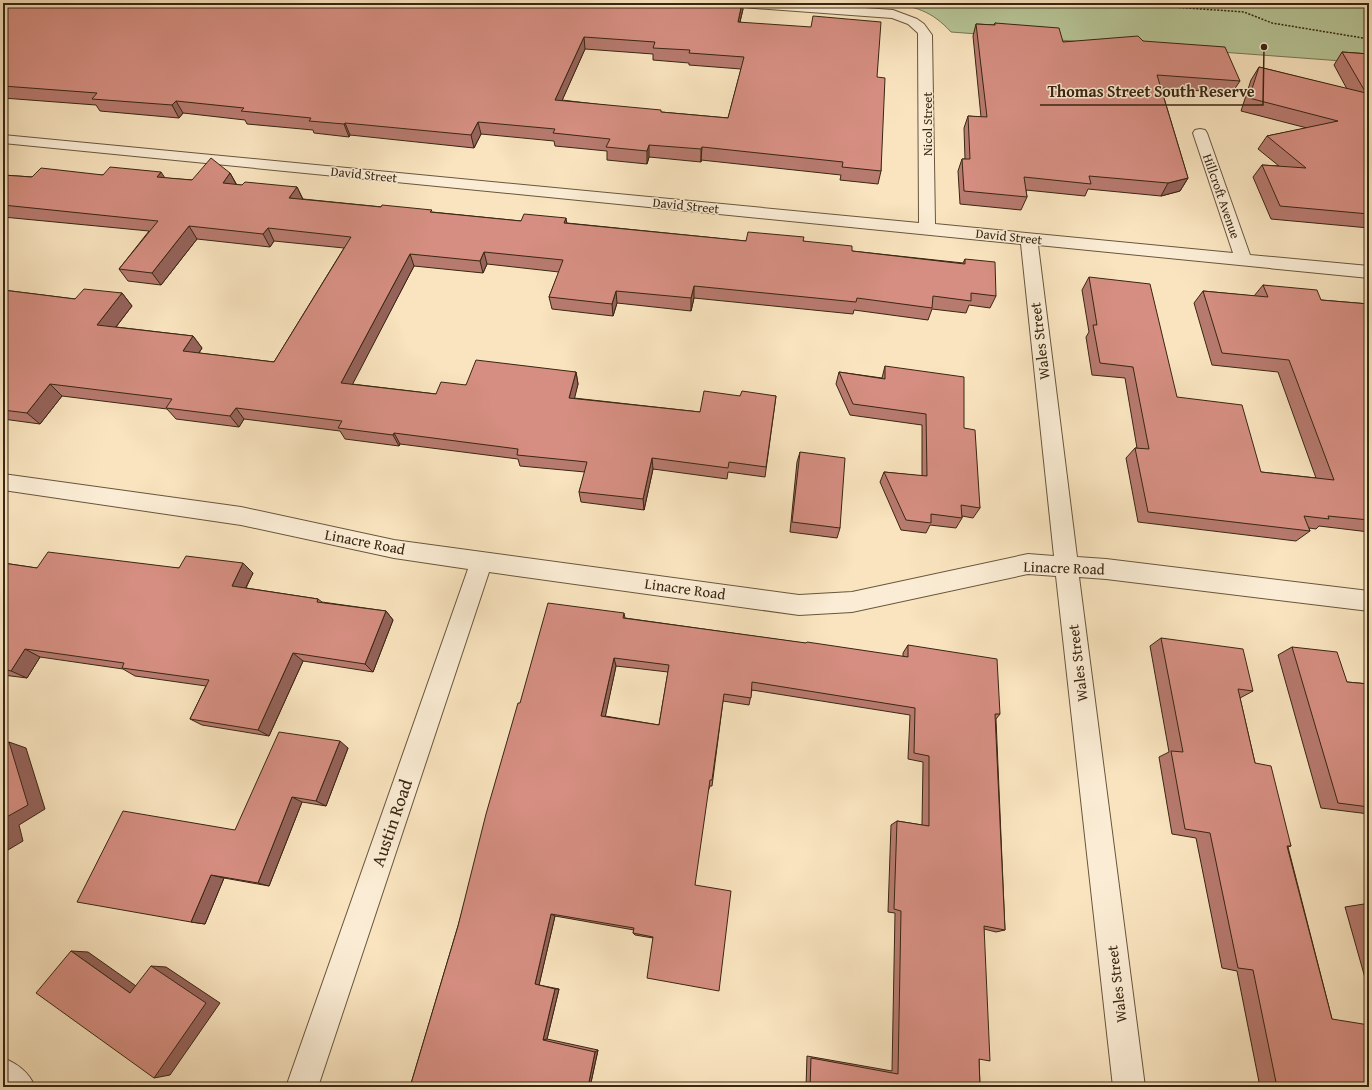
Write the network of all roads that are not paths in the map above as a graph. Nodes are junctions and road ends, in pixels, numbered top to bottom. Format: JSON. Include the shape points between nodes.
{"nodes":[{"id":1,"x":741,"y":3,"type":"edge"},
{"id":2,"x":1200,"y":132,"type":"dead end"},
{"id":3,"x":3,"y":139,"type":"edge"},
{"id":4,"x":927,"y":228,"type":"junction"},
{"id":5,"x":1029,"y":238,"type":"junction"},
{"id":6,"x":1243,"y":259,"type":"junction"},
{"id":7,"x":1369,"y":272,"type":"edge"},
{"id":8,"x":3,"y":482,"type":"edge"},
{"id":9,"x":482,"y":560,"type":"junction"},
{"id":10,"x":1067,"y":566,"type":"junction"},
{"id":11,"x":1369,"y":601,"type":"edge"},
{"id":12,"x":3,"y":1074,"type":"edge"},
{"id":13,"x":19,"y":1087,"type":"edge"},
{"id":14,"x":302,"y":1087,"type":"edge"},
{"id":15,"x":1130,"y":1087,"type":"edge"}],
"edges":[{"from":1,"to":4,"type":"street","name":"Nicol Street","via":[[893,14],[918,24],[926,35]]},
{"from":2,"to":6,"type":"street","name":"Hillcroft Avenue"},
{"from":3,"to":4,"type":"street","name":"David Street"},
{"from":4,"to":5,"type":"street","name":"David Street"},
{"from":5,"to":6,"type":"street","name":"David Street"},
{"from":5,"to":10,"type":"street","name":"Wales Street"},
{"from":6,"to":7,"type":"street","name":"David Street"},
{"from":8,"to":9,"type":"street","name":"Linacre Road","via":[[241,516],[394,549]]},
{"from":9,"to":10,"type":"street","name":"Linacre Road","via":[[799,605],[852,602],[1028,564]]},
{"from":9,"to":14,"type":"street","name":"Austin Road"},
{"from":10,"to":11,"type":"street","name":"Linacre Road"},
{"from":10,"to":15,"type":"street","name":"Wales Street"},
{"from":12,"to":13,"type":"street"}]}
